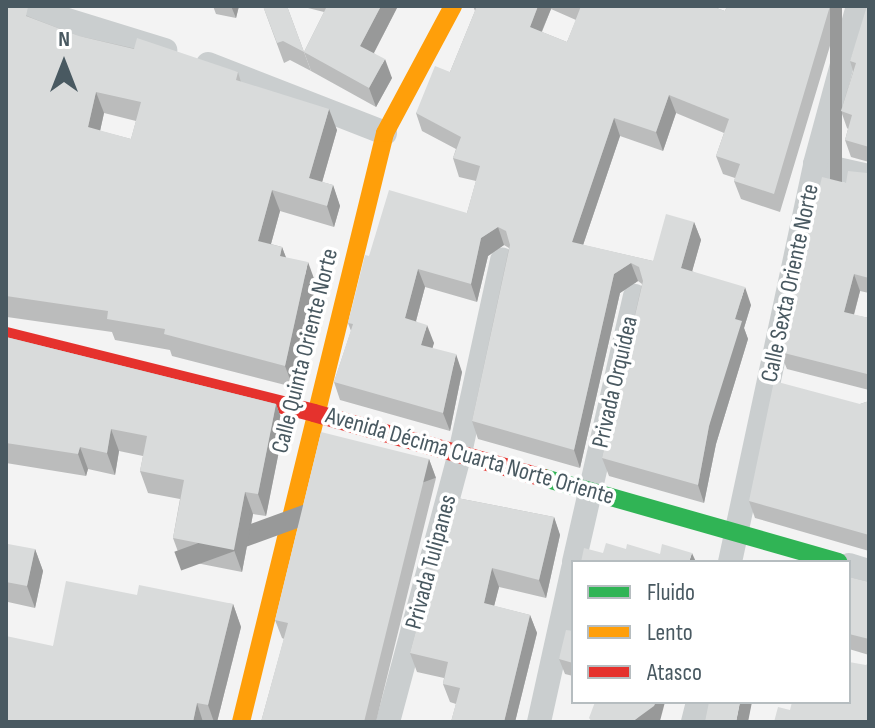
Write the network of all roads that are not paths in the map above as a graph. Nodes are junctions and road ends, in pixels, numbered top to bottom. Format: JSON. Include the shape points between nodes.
{"nodes":[{"id":1,"x":22,"y":6,"type":"edge"},
{"id":2,"x":453,"y":6,"type":"edge"},
{"id":3,"x":858,"y":6,"type":"edge"},
{"id":4,"x":385,"y":133,"type":"junction"},
{"id":5,"x":815,"y":164,"type":"junction"},
{"id":6,"x":869,"y":176,"type":"edge"},
{"id":7,"x":502,"y":260,"type":"dead end"},
{"id":8,"x":635,"y":296,"type":"dead end"},
{"id":9,"x":6,"y":336,"type":"edge"},
{"id":10,"x":769,"y":380,"type":"junction"},
{"id":11,"x":798,"y":388,"type":"edge"},
{"id":12,"x":314,"y":413,"type":"junction"},
{"id":13,"x":460,"y":453,"type":"junction"},
{"id":14,"x":590,"y":490,"type":"junction"},
{"id":15,"x":737,"y":532,"type":"junction"},
{"id":16,"x":574,"y":560,"type":"edge"},
{"id":17,"x":730,"y":560,"type":"edge"},
{"id":18,"x":831,"y":560,"type":"edge"},
{"id":19,"x":571,"y":578,"type":"edge"},
{"id":20,"x":241,"y":722,"type":"edge"},
{"id":21,"x":388,"y":722,"type":"edge"},
{"id":22,"x":539,"y":722,"type":"edge"}],
"edges":[{"from":1,"to":4,"type":"street","via":[[221,68]]},
{"from":2,"to":4,"type":"street","name":"Calle Quinta Oriente Norte"},
{"from":3,"to":5,"type":"street","name":"Calle Sexta Oriente Norte"},
{"from":4,"to":12,"type":"street","name":"Calle Quinta Oriente Norte"},
{"from":5,"to":6,"type":"street"},
{"from":5,"to":10,"type":"street","name":"Calle Sexta Oriente Norte"},
{"from":7,"to":13,"type":"street","name":"Privada Tulipanes"},
{"from":8,"to":14,"type":"street","name":"Privada Orquídea"},
{"from":9,"to":12,"type":"street","name":"Avenida Décima Cuarta Norte Oriente"},
{"from":10,"to":11,"type":"street"},
{"from":10,"to":15,"type":"street","name":"Calle Sexta Oriente Norte"},
{"from":12,"to":13,"type":"street","name":"Avenida Décima Cuarta Norte Oriente"},
{"from":12,"to":20,"type":"street","name":"Calle Quinta Oriente Norte"},
{"from":13,"to":14,"type":"street","name":"Avenida Décima Cuarta Norte Oriente"},
{"from":13,"to":21,"type":"street","name":"Privada Tulipanes"},
{"from":14,"to":15,"type":"street","name":"Avenida Décima Cuarta Norte Oriente"},
{"from":14,"to":16,"type":"street","name":"Privada Orquídea"},
{"from":15,"to":17,"type":"street","name":"Calle Sexta Oriente Norte"},
{"from":15,"to":18,"type":"street","name":"Avenida Décima Cuarta Norte Oriente"},
{"from":19,"to":22,"type":"street"}]}
